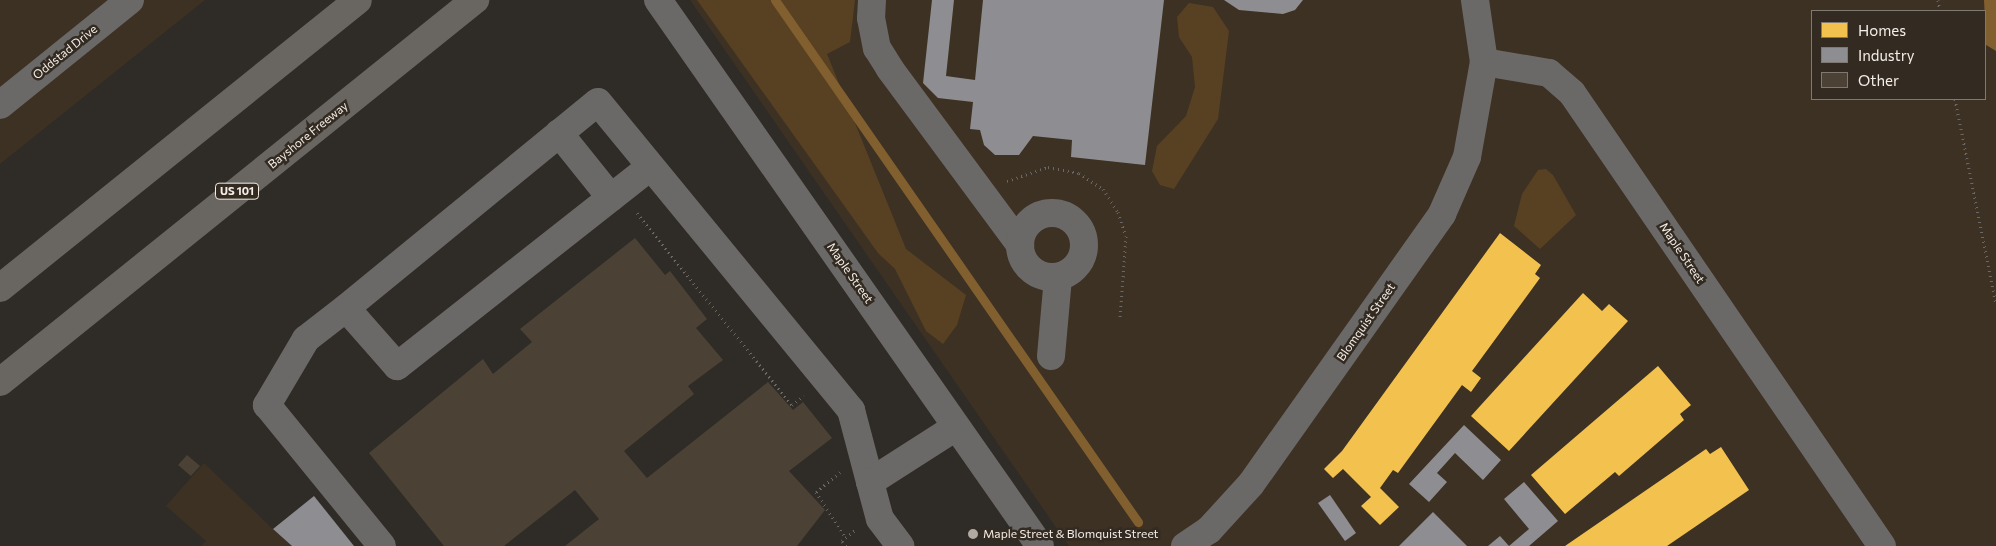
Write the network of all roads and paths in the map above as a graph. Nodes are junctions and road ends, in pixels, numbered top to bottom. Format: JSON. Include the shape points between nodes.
{"nodes":[{"id":1,"x":130,"y":0,"type":"edge"},
{"id":2,"x":358,"y":0,"type":"edge"},
{"id":3,"x":475,"y":0,"type":"edge"},
{"id":4,"x":658,"y":0,"type":"edge"},
{"id":5,"x":872,"y":0,"type":"edge"},
{"id":6,"x":1475,"y":0,"type":"edge"},
{"id":7,"x":1484,"y":62,"type":"junction"},
{"id":8,"x":1955,"y":100,"type":"edge"},
{"id":9,"x":0,"y":105,"type":"edge"},
{"id":10,"x":559,"y":133,"type":"junction"},
{"id":11,"x":650,"y":167,"type":"junction"},
{"id":12,"x":1001,"y":185,"type":"dead end"},
{"id":13,"x":615,"y":195,"type":"junction"},
{"id":14,"x":1020,"y":245,"type":"junction"},
{"id":15,"x":1058,"y":277,"type":"junction"},
{"id":16,"x":0,"y":288,"type":"edge"},
{"id":17,"x":1996,"y":304,"type":"edge"},
{"id":18,"x":346,"y":308,"type":"junction"},
{"id":19,"x":1120,"y":316,"type":"dead end"},
{"id":20,"x":1052,"y":356,"type":"dead end"},
{"id":21,"x":0,"y":382,"type":"edge"},
{"id":22,"x":809,"y":391,"type":"dead end"},
{"id":23,"x":956,"y":427,"type":"junction"},
{"id":24,"x":844,"y":468,"type":"dead end"},
{"id":25,"x":870,"y":482,"type":"junction"},
{"id":26,"x":861,"y":525,"type":"dead end"},
{"id":27,"x":846,"y":538,"type":"junction"},
{"id":28,"x":382,"y":546,"type":"edge"},
{"id":29,"x":846,"y":546,"type":"edge"},
{"id":30,"x":900,"y":546,"type":"edge"},
{"id":31,"x":1040,"y":546,"type":"edge"},
{"id":32,"x":1185,"y":546,"type":"edge"},
{"id":33,"x":1882,"y":546,"type":"edge"}],
"edges":[{"from":1,"to":9,"type":"street","name":"Oddstad Drive"},
{"from":2,"to":16,"type":"highway"},
{"from":3,"to":21,"type":"highway","name":"Bayshore Freeway","number":"US 101"},
{"from":4,"to":23,"type":"street","name":"Maple Street"},
{"from":5,"to":14,"type":"street","via":[[871,18],[878,48],[890,68]]},
{"from":6,"to":7,"type":"street"},
{"from":7,"to":32,"type":"street","name":"Blomquist Street","via":[[1467,156],[1442,214],[1251,484],[1209,530]]},
{"from":7,"to":33,"type":"street","name":"Maple Street","via":[[1549,73],[1572,93]]},
{"from":8,"to":17,"type":"path"},
{"from":10,"to":11,"type":"street","via":[[598,102]]},
{"from":10,"to":13,"type":"street"},
{"from":10,"to":18,"type":"street"},
{"from":11,"to":13,"type":"street"},
{"from":11,"to":25,"type":"street","via":[[852,410]]},
{"from":12,"to":19,"type":"path","via":[[1013,176],[1048,167],[1079,173],[1103,189],[1118,212],[1126,236]]},
{"from":13,"to":18,"type":"street","via":[[398,366]]},
{"from":13,"to":22,"type":"path","via":[[792,405]]},
{"from":14,"to":15,"type":"street","via":[[1025,264],[1034,273]]},
{"from":14,"to":15,"type":"street","via":[[1024,227],[1033,218],[1044,212],[1069,217],[1084,238],[1084,250],[1079,262]]},
{"from":15,"to":20,"type":"street"},
{"from":18,"to":28,"type":"street","via":[[306,339],[267,405]]},
{"from":23,"to":25,"type":"street"},
{"from":23,"to":31,"type":"street","name":"Maple Street"},
{"from":24,"to":27,"type":"path","via":[[816,492]]},
{"from":25,"to":30,"type":"street","via":[[880,519]]},
{"from":26,"to":27,"type":"path"},
{"from":27,"to":29,"type":"path","via":[[842,541]]}]}
